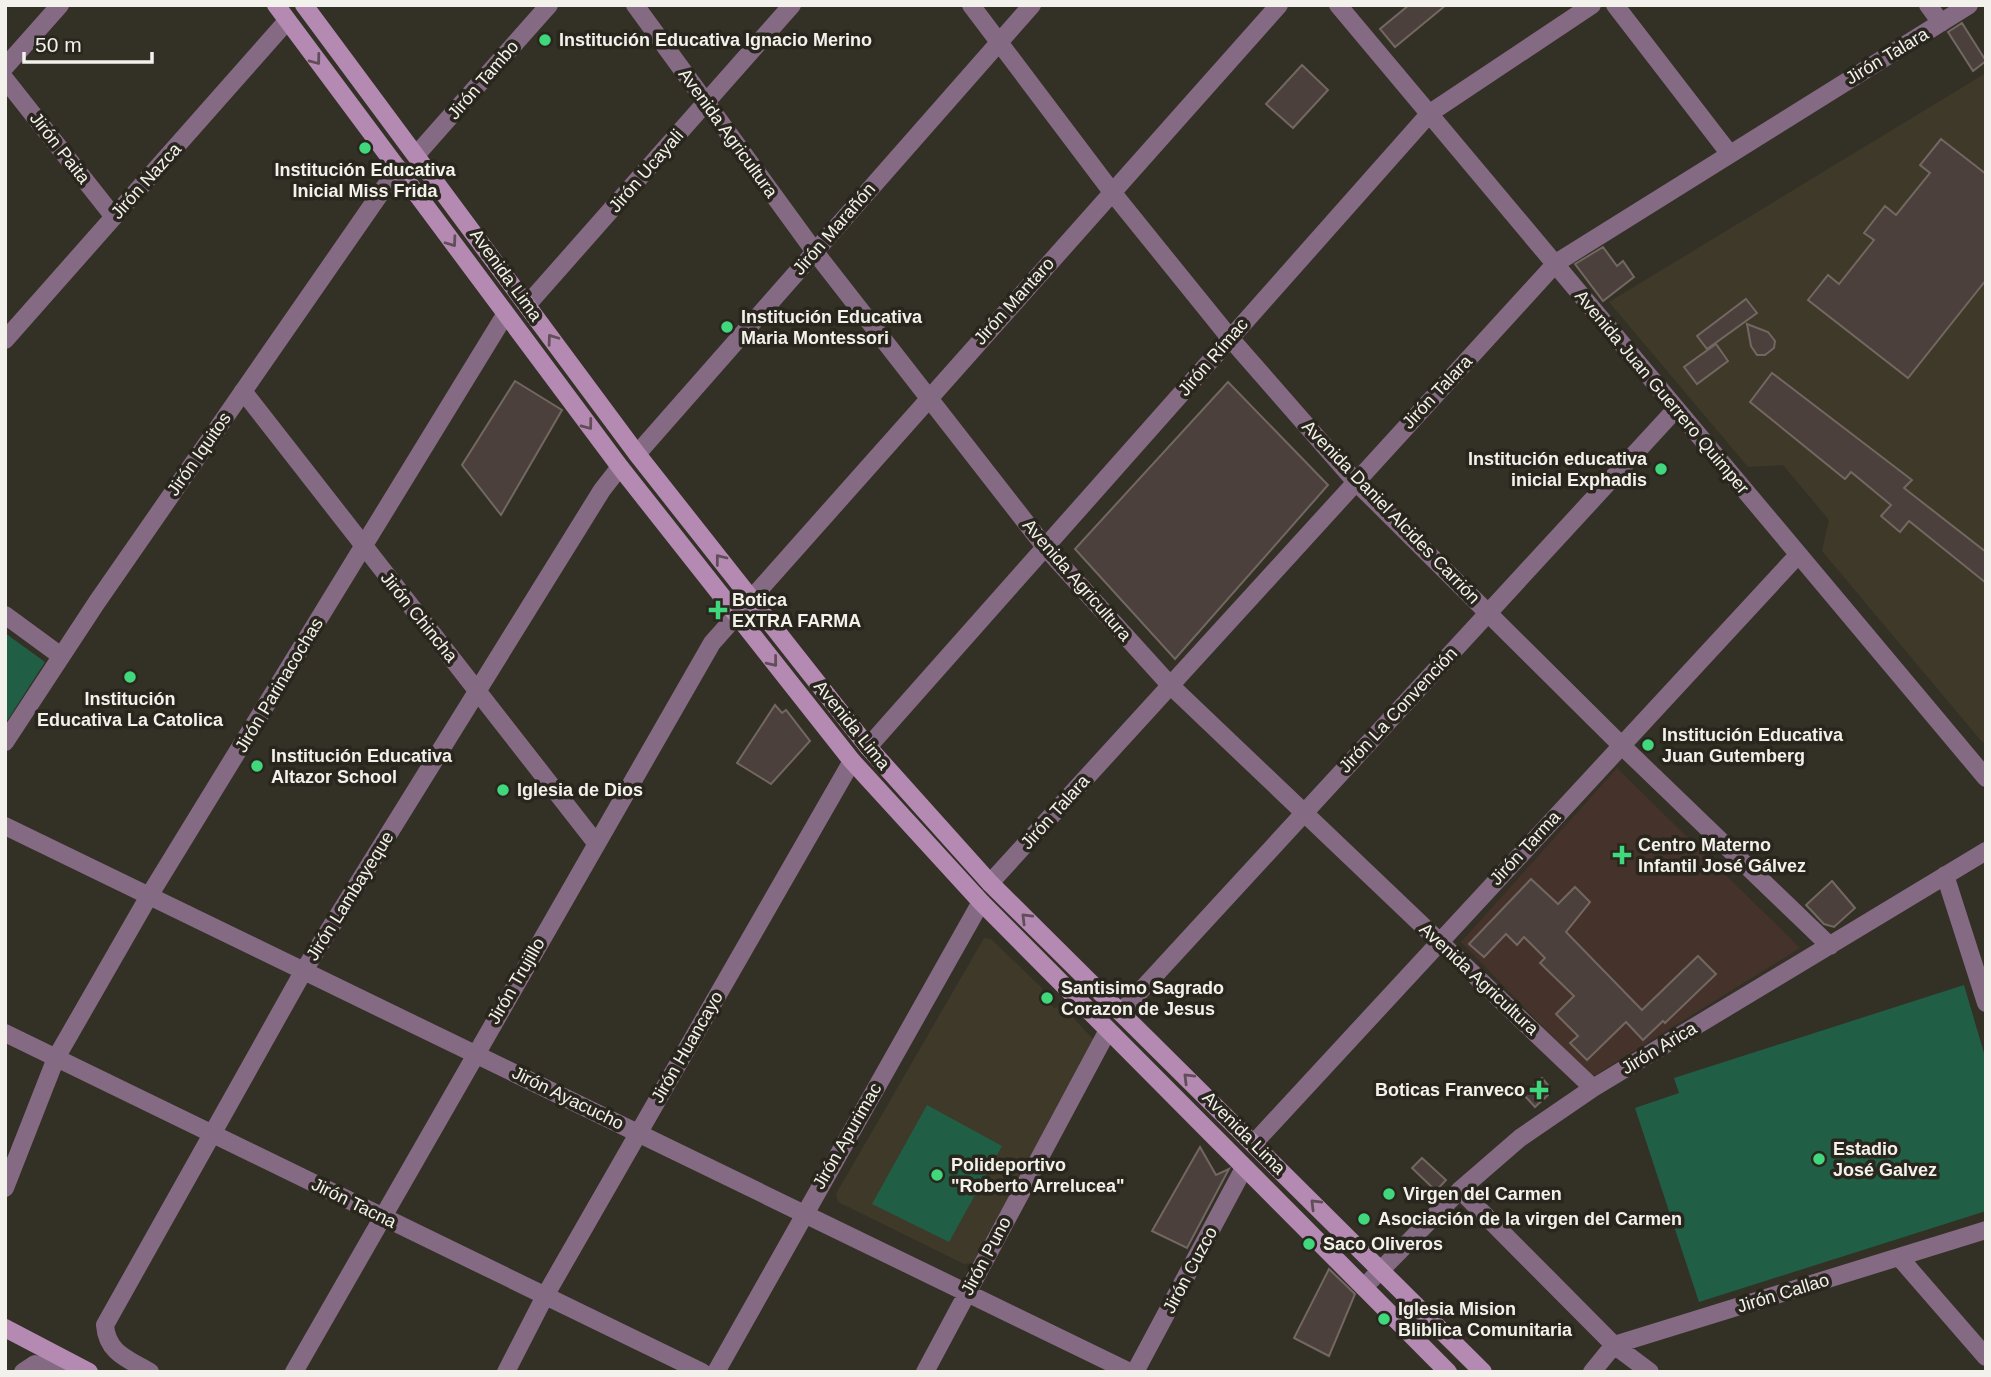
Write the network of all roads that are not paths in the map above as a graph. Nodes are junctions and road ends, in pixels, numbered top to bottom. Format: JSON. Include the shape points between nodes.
{"nodes":[{"id":1,"x":60,"y":5,"type":"edge"},
{"id":2,"x":275,"y":5,"type":"edge"},
{"id":3,"x":304,"y":5,"type":"edge"},
{"id":4,"x":549,"y":5,"type":"edge"},
{"id":5,"x":635,"y":5,"type":"edge"},
{"id":6,"x":792,"y":5,"type":"edge"},
{"id":7,"x":971,"y":5,"type":"edge"},
{"id":8,"x":1032,"y":5,"type":"edge"},
{"id":9,"x":1279,"y":5,"type":"edge"},
{"id":10,"x":1338,"y":5,"type":"edge"},
{"id":11,"x":1592,"y":5,"type":"edge"},
{"id":12,"x":1615,"y":5,"type":"edge"},
{"id":13,"x":1928,"y":5,"type":"edge"},
{"id":14,"x":1969,"y":5,"type":"edge"},
{"id":15,"x":288,"y":21,"type":"junction"},
{"id":16,"x":1941,"y":23,"type":"junction"},
{"id":17,"x":998,"y":42,"type":"junction"},
{"id":18,"x":5,"y":67,"type":"edge"},
{"id":19,"x":5,"y":79,"type":"edge"},
{"id":20,"x":706,"y":103,"type":"junction"},
{"id":21,"x":1430,"y":113,"type":"junction"},
{"id":22,"x":1729,"y":153,"type":"junction"},
{"id":23,"x":417,"y":154,"type":"junction"},
{"id":24,"x":398,"y":168,"type":"junction"},
{"id":25,"x":1112,"y":192,"type":"junction"},
{"id":26,"x":114,"y":217,"type":"junction"},
{"id":27,"x":815,"y":252,"type":"junction"},
{"id":28,"x":1556,"y":263,"type":"junction"},
{"id":29,"x":527,"y":305,"type":"junction"},
{"id":30,"x":505,"y":315,"type":"junction"},
{"id":31,"x":1230,"y":338,"type":"junction"},
{"id":32,"x":5,"y":340,"type":"edge"},
{"id":33,"x":243,"y":391,"type":"junction"},
{"id":34,"x":929,"y":398,"type":"junction"},
{"id":35,"x":1675,"y":410,"type":"junction"},
{"id":36,"x":637,"y":454,"type":"junction"},
{"id":37,"x":620,"y":467,"type":"junction"},
{"id":38,"x":1355,"y":481,"type":"junction"},
{"id":39,"x":363,"y":547,"type":"junction"},
{"id":40,"x":1045,"y":547,"type":"junction"},
{"id":41,"x":1798,"y":555,"type":"junction"},
{"id":42,"x":750,"y":598,"type":"junction"},
{"id":43,"x":1488,"y":612,"type":"junction"},
{"id":44,"x":5,"y":615,"type":"edge"},
{"id":45,"x":735,"y":615,"type":"junction"},
{"id":46,"x":61,"y":656,"type":"junction"},
{"id":47,"x":1171,"y":685,"type":"junction"},
{"id":48,"x":478,"y":691,"type":"junction"},
{"id":49,"x":5,"y":742,"type":"edge"},
{"id":50,"x":1620,"y":744,"type":"junction"},
{"id":51,"x":868,"y":747,"type":"junction"},
{"id":52,"x":852,"y":761,"type":"junction"},
{"id":53,"x":1986,"y":778,"type":"edge"},
{"id":54,"x":1303,"y":814,"type":"junction"},
{"id":55,"x":5,"y":826,"type":"edge"},
{"id":56,"x":596,"y":843,"type":"junction"},
{"id":57,"x":1986,"y":850,"type":"edge"},
{"id":58,"x":1945,"y":875,"type":"junction"},
{"id":59,"x":990,"y":883,"type":"junction"},
{"id":60,"x":149,"y":895,"type":"junction"},
{"id":61,"x":981,"y":902,"type":"junction"},
{"id":62,"x":1439,"y":941,"type":"junction"},
{"id":63,"x":1830,"y":946,"type":"junction"},
{"id":64,"x":303,"y":972,"type":"junction"},
{"id":65,"x":1986,"y":1003,"type":"edge"},
{"id":66,"x":1121,"y":1012,"type":"junction"},
{"id":67,"x":1108,"y":1030,"type":"junction"},
{"id":68,"x":5,"y":1033,"type":"edge"},
{"id":69,"x":474,"y":1053,"type":"junction"},
{"id":70,"x":56,"y":1058,"type":"junction"},
{"id":71,"x":1593,"y":1088,"type":"junction"},
{"id":72,"x":639,"y":1132,"type":"junction"},
{"id":73,"x":211,"y":1133,"type":"junction"},
{"id":74,"x":1254,"y":1143,"type":"junction"},
{"id":75,"x":1244,"y":1168,"type":"junction"},
{"id":76,"x":5,"y":1187,"type":"edge"},
{"id":77,"x":1460,"y":1190,"type":"junction"},
{"id":78,"x":803,"y":1212,"type":"junction"},
{"id":79,"x":381,"y":1216,"type":"junction"},
{"id":80,"x":1986,"y":1230,"type":"edge"},
{"id":81,"x":1899,"y":1257,"type":"junction"},
{"id":82,"x":1380,"y":1270,"type":"junction"},
{"id":83,"x":1364,"y":1287,"type":"junction"},
{"id":84,"x":967,"y":1292,"type":"junction"},
{"id":85,"x":545,"y":1296,"type":"junction"},
{"id":86,"x":5,"y":1328,"type":"edge"},
{"id":87,"x":1614,"y":1345,"type":"junction"},
{"id":88,"x":1986,"y":1357,"type":"edge"},
{"id":89,"x":29,"y":1368,"type":"edge"},
{"id":90,"x":57,"y":1372,"type":"edge"},
{"id":91,"x":89,"y":1372,"type":"edge"},
{"id":92,"x":150,"y":1372,"type":"edge"},
{"id":93,"x":294,"y":1372,"type":"edge"},
{"id":94,"x":506,"y":1372,"type":"edge"},
{"id":95,"x":702,"y":1372,"type":"edge"},
{"id":96,"x":716,"y":1372,"type":"edge"},
{"id":97,"x":925,"y":1372,"type":"edge"},
{"id":98,"x":1132,"y":1372,"type":"edge"},
{"id":99,"x":1448,"y":1372,"type":"edge"},
{"id":100,"x":1483,"y":1372,"type":"edge"},
{"id":101,"x":1592,"y":1372,"type":"edge"},
{"id":102,"x":1650,"y":1372,"type":"edge"}],
"edges":[{"from":1,"to":18,"type":"street"},
{"from":2,"to":15,"type":"main road","name":"Avenida Lima"},
{"from":3,"to":23,"type":"main road","name":"Avenida Lima"},
{"from":4,"to":23,"type":"street","name":"Jirón Tambo"},
{"from":5,"to":20,"type":"street","name":"Avenida Agricultura"},
{"from":6,"to":20,"type":"street","name":"Jirón Ucayali"},
{"from":7,"to":17,"type":"street","name":"Avenida Daniel Alcides Carrión"},
{"from":8,"to":17,"type":"street","name":"Jirón Marañón"},
{"from":9,"to":25,"type":"street","name":"Jirón Mantaro"},
{"from":10,"to":21,"type":"street","name":"Avenida Juan Guerrero Quimper"},
{"from":11,"to":21,"type":"street","name":"Jirón Rímac"},
{"from":12,"to":22,"type":"street"},
{"from":13,"to":16,"type":"street"},
{"from":14,"to":16,"type":"street","name":"Jirón Talara"},
{"from":15,"to":24,"type":"main road","name":"Avenida Lima","one_way":true},
{"from":15,"to":26,"type":"street","name":"Jirón Nazca"},
{"from":16,"to":22,"type":"street","name":"Jirón Talara"},
{"from":17,"to":25,"type":"street","name":"Avenida Daniel Alcides Carrión"},
{"from":17,"to":27,"type":"street","name":"Jirón Marañón"},
{"from":19,"to":26,"type":"street","name":"Jirón Paita"},
{"from":20,"to":27,"type":"street","name":"Avenida Agricultura"},
{"from":20,"to":29,"type":"street","name":"Jirón Ucayali"},
{"from":21,"to":28,"type":"street","name":"Avenida Juan Guerrero Quimper"},
{"from":21,"to":31,"type":"street","name":"Jirón Rímac"},
{"from":22,"to":28,"type":"street","name":"Jirón Talara"},
{"from":23,"to":29,"type":"main road","name":"Avenida Lima"},
{"from":24,"to":30,"type":"main road","name":"Avenida Lima","one_way":true},
{"from":24,"to":33,"type":"street","name":"Jirón Iquitos"},
{"from":25,"to":31,"type":"street","name":"Avenida Daniel Alcides Carrión"},
{"from":25,"to":34,"type":"street","name":"Jirón Mantaro"},
{"from":26,"to":32,"type":"street","name":"Jirón Nazca"},
{"from":27,"to":34,"type":"street","name":"Avenida Agricultura"},
{"from":27,"to":36,"type":"street","name":"Jirón Marañón"},
{"from":28,"to":35,"type":"street","name":"Avenida Juan Guerrero Quimper"},
{"from":28,"to":38,"type":"street","name":"Jirón Talara"},
{"from":36,"to":29,"type":"main road","name":"Avenida Lima","one_way":true},
{"from":30,"to":37,"type":"main road","name":"Avenida Lima","one_way":true},
{"from":30,"to":39,"type":"street","name":"Jirón Parinacochas"},
{"from":31,"to":38,"type":"street","name":"Avenida Daniel Alcides Carrión"},
{"from":31,"to":40,"type":"street","name":"Jirón Rímac"},
{"from":33,"to":39,"type":"street","name":"Jirón Chincha"},
{"from":33,"to":46,"type":"street","name":"Jirón Iquitos"},
{"from":34,"to":40,"type":"street","name":"Avenida Agricultura"},
{"from":34,"to":42,"type":"street","name":"Jirón Mantaro"},
{"from":35,"to":41,"type":"street","name":"Avenida Juan Guerrero Quimper"},
{"from":35,"to":43,"type":"street","name":"Jirón La Convención"},
{"from":42,"to":36,"type":"main road","name":"Avenida Lima","one_way":true},
{"from":37,"to":45,"type":"main road","name":"Avenida Lima"},
{"from":37,"to":48,"type":"street","name":"Jirón Lambayeque","via":[[601,490]]},
{"from":38,"to":43,"type":"street","name":"Avenida Daniel Alcides Carrión"},
{"from":38,"to":47,"type":"street","name":"Jirón Talara"},
{"from":39,"to":48,"type":"street","name":"Jirón Chincha"},
{"from":39,"to":60,"type":"street","name":"Jirón Parinacochas"},
{"from":40,"to":47,"type":"street","name":"Avenida Agricultura"},
{"from":40,"to":51,"type":"street","name":"Jirón Rímac"},
{"from":41,"to":50,"type":"street","name":"Jirón Tarma"},
{"from":41,"to":53,"type":"street","name":"Avenida Juan Guerrero Quimper"},
{"from":42,"to":45,"type":"street","name":"Jirón Trujillo"},
{"from":42,"to":51,"type":"main road","name":"Avenida Lima"},
{"from":43,"to":50,"type":"street","name":"Avenida Daniel Alcides Carrión"},
{"from":43,"to":54,"type":"street","name":"Jirón La Convención"},
{"from":44,"to":46,"type":"street"},
{"from":45,"to":52,"type":"main road","name":"Avenida Lima","one_way":true},
{"from":45,"to":56,"type":"street","name":"Jirón Trujillo","via":[[712,643]]},
{"from":46,"to":49,"type":"street","name":"Jirón Iquitos"},
{"from":47,"to":54,"type":"street","name":"Avenida Agricultura"},
{"from":47,"to":59,"type":"street","name":"Jirón Talara"},
{"from":48,"to":56,"type":"street","name":"Jirón Chincha"},
{"from":48,"to":64,"type":"street","name":"Jirón Lambayeque"},
{"from":50,"to":62,"type":"street","name":"Jirón Tarma"},
{"from":50,"to":63,"type":"street","name":"Avenida Daniel Alcides Carrión"},
{"from":51,"to":59,"type":"main road","name":"Avenida Lima"},
{"from":52,"to":61,"type":"main road","name":"Avenida Lima"},
{"from":52,"to":72,"type":"street","name":"Jirón Huancayo"},
{"from":54,"to":62,"type":"street","name":"Avenida Agricultura"},
{"from":54,"to":66,"type":"street","name":"Jirón La Convención"},
{"from":55,"to":60,"type":"street","name":"Jirón Ayacucho"},
{"from":56,"to":69,"type":"street","name":"Jirón Trujillo"},
{"from":57,"to":58,"type":"street","name":"Jirón Arica"},
{"from":58,"to":63,"type":"street","name":"Jirón Arica"},
{"from":58,"to":65,"type":"street"},
{"from":66,"to":59,"type":"main road","name":"Avenida Lima","one_way":true},
{"from":60,"to":64,"type":"street","name":"Jirón Ayacucho"},
{"from":60,"to":70,"type":"street","name":"Jirón Parinacochas"},
{"from":61,"to":67,"type":"main road","name":"Avenida Lima"},
{"from":61,"to":78,"type":"street","name":"Jirón Apurimac"},
{"from":62,"to":71,"type":"street","name":"Avenida Agricultura"},
{"from":62,"to":74,"type":"street","name":"Jirón Tarma"},
{"from":63,"to":71,"type":"street","name":"Jirón Arica"},
{"from":64,"to":69,"type":"street","name":"Jirón Ayacucho"},
{"from":64,"to":73,"type":"street","name":"Jirón Lambayeque"},
{"from":74,"to":66,"type":"main road","name":"Avenida Lima","one_way":true},
{"from":67,"to":75,"type":"main road","name":"Avenida Lima"},
{"from":67,"to":84,"type":"street","name":"Jirón Puno"},
{"from":68,"to":70,"type":"street","name":"Jirón Tacna"},
{"from":69,"to":72,"type":"street","name":"Jirón Ayacucho"},
{"from":69,"to":79,"type":"street","name":"Jirón Trujillo"},
{"from":70,"to":73,"type":"street","name":"Jirón Tacna"},
{"from":70,"to":76,"type":"street","name":"Jirón Parinacochas"},
{"from":71,"to":77,"type":"street","name":"Jirón Arica","via":[[1520,1138]]},
{"from":72,"to":78,"type":"street","name":"Jirón Ayacucho"},
{"from":72,"to":85,"type":"street","name":"Jirón Huancayo"},
{"from":73,"to":79,"type":"street","name":"Jirón Tacna"},
{"from":73,"to":92,"type":"street","name":"Jirón Lambayeque","via":[[105,1325],[112,1350]]},
{"from":82,"to":74,"type":"main road","name":"Avenida Lima","one_way":true},
{"from":75,"to":83,"type":"main road","name":"Avenida Lima"},
{"from":75,"to":98,"type":"street","name":"Jirón Cuzco"},
{"from":77,"to":82,"type":"street","name":"Jirón Arica"},
{"from":77,"to":87,"type":"street"},
{"from":78,"to":84,"type":"street","name":"Jirón Ayacucho"},
{"from":78,"to":96,"type":"street","name":"Jirón Apurimac"},
{"from":79,"to":85,"type":"street","name":"Jirón Tacna"},
{"from":79,"to":93,"type":"street","name":"Jirón Trujillo"},
{"from":80,"to":81,"type":"street","name":"Jirón Callao"},
{"from":81,"to":87,"type":"street","name":"Jirón Callao"},
{"from":81,"to":88,"type":"street"},
{"from":82,"to":83,"type":"street","name":"Jirón Arica"},
{"from":82,"to":100,"type":"main road","name":"Avenida Lima"},
{"from":83,"to":99,"type":"main road","name":"Avenida Lima"},
{"from":84,"to":97,"type":"street","name":"Jirón Puno"},
{"from":84,"to":98,"type":"street","name":"Jirón Ayacucho"},
{"from":85,"to":94,"type":"street","name":"Jirón Huancayo"},
{"from":85,"to":95,"type":"street","name":"Jirón Tacna"},
{"from":86,"to":91,"type":"main road"},
{"from":87,"to":101,"type":"street"},
{"from":87,"to":102,"type":"street"},
{"from":89,"to":90,"type":"street"}]}
